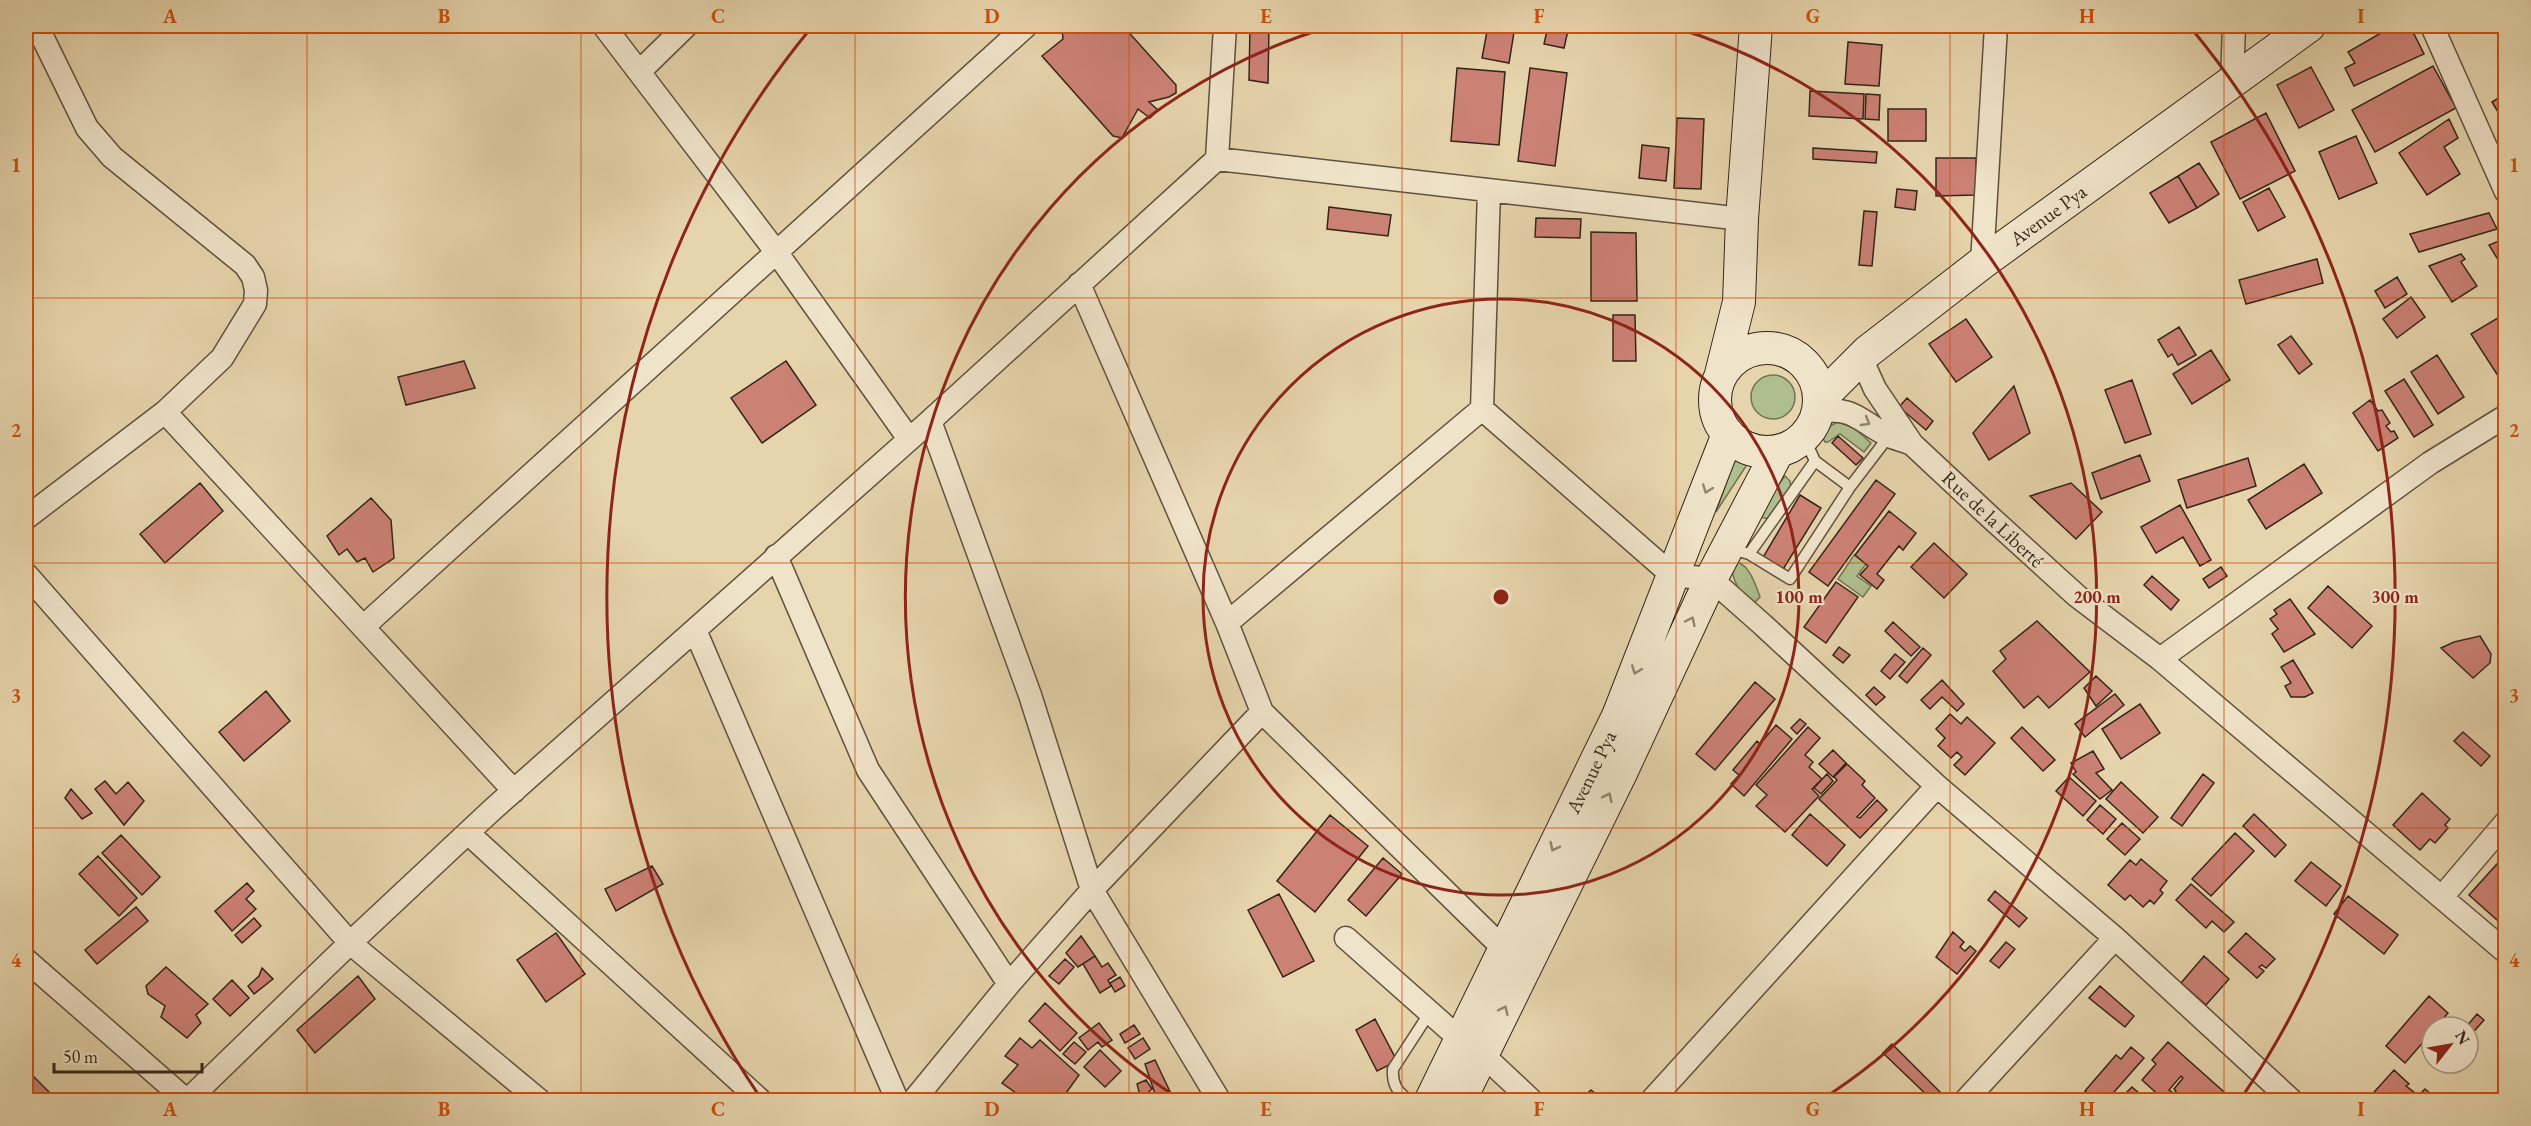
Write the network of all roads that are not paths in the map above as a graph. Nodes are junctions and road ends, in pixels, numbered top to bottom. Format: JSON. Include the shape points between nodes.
{"nodes":[{"id":1,"x":37,"y":26,"type":"edge"},
{"id":2,"x":604,"y":26,"type":"edge"},
{"id":3,"x":686,"y":26,"type":"edge"},
{"id":4,"x":1026,"y":26,"type":"edge"},
{"id":5,"x":1225,"y":26,"type":"edge"},
{"id":6,"x":1756,"y":26,"type":"edge"},
{"id":7,"x":1996,"y":26,"type":"edge"},
{"id":8,"x":2234,"y":26,"type":"edge"},
{"id":9,"x":2309,"y":26,"type":"edge"},
{"id":10,"x":2432,"y":26,"type":"edge"},
{"id":11,"x":640,"y":71,"type":"junction"},
{"id":12,"x":2232,"y":81,"type":"junction"},
{"id":13,"x":1216,"y":159,"type":"junction"},
{"id":14,"x":1489,"y":191,"type":"junction"},
{"id":15,"x":2505,"y":192,"type":"edge"},
{"id":16,"x":1742,"y":219,"type":"junction"},
{"id":17,"x":777,"y":253,"type":"junction"},
{"id":18,"x":1982,"y":263,"type":"junction"},
{"id":19,"x":1078,"y":284,"type":"junction"},
{"id":20,"x":1740,"y":302,"type":"junction"},
{"id":21,"x":1756,"y":349,"type":"junction"},
{"id":22,"x":1792,"y":354,"type":"junction"},
{"id":23,"x":1864,"y":355,"type":"junction"},
{"id":24,"x":1722,"y":374,"type":"junction"},
{"id":25,"x":1482,"y":409,"type":"junction"},
{"id":26,"x":165,"y":412,"type":"junction"},
{"id":27,"x":2505,"y":416,"type":"edge"},
{"id":28,"x":930,"y":421,"type":"junction"},
{"id":29,"x":1807,"y":432,"type":"junction"},
{"id":30,"x":1728,"y":434,"type":"junction"},
{"id":31,"x":1889,"y":436,"type":"junction"},
{"id":32,"x":909,"y":439,"type":"junction"},
{"id":33,"x":1912,"y":444,"type":"junction"},
{"id":34,"x":1850,"y":487,"type":"junction"},
{"id":35,"x":26,"y":518,"type":"edge"},
{"id":36,"x":1809,"y":526,"type":"dead end"},
{"id":37,"x":1821,"y":531,"type":"junction"},
{"id":38,"x":1763,"y":533,"type":"junction"},
{"id":39,"x":1774,"y":538,"type":"dead end"},
{"id":40,"x":1738,"y":551,"type":"junction"},
{"id":41,"x":776,"y":556,"type":"junction"},
{"id":42,"x":26,"y":574,"type":"edge"},
{"id":43,"x":1672,"y":575,"type":"junction"},
{"id":44,"x":1711,"y":579,"type":"junction"},
{"id":45,"x":1227,"y":623,"type":"junction"},
{"id":46,"x":363,"y":627,"type":"junction"},
{"id":47,"x":694,"y":630,"type":"junction"},
{"id":48,"x":2160,"y":659,"type":"junction"},
{"id":49,"x":1262,"y":712,"type":"junction"},
{"id":50,"x":1937,"y":786,"type":"junction"},
{"id":51,"x":514,"y":791,"type":"junction"},
{"id":52,"x":2505,"y":822,"type":"edge"},
{"id":53,"x":469,"y":834,"type":"junction"},
{"id":54,"x":1092,"y":890,"type":"junction"},
{"id":55,"x":2442,"y":897,"type":"junction"},
{"id":56,"x":1346,"y":938,"type":"dead end"},
{"id":57,"x":2115,"y":938,"type":"junction"},
{"id":58,"x":350,"y":943,"type":"junction"},
{"id":59,"x":1504,"y":949,"type":"junction"},
{"id":60,"x":2505,"y":952,"type":"edge"},
{"id":61,"x":26,"y":960,"type":"edge"},
{"id":62,"x":1009,"y":984,"type":"junction"},
{"id":63,"x":1430,"y":1012,"type":"junction"},
{"id":64,"x":1472,"y":1047,"type":"junction"},
{"id":65,"x":2281,"y":1098,"type":"edge"},
{"id":66,"x":187,"y":1101,"type":"edge"},
{"id":67,"x":539,"y":1101,"type":"edge"},
{"id":68,"x":760,"y":1101,"type":"edge"},
{"id":69,"x":897,"y":1101,"type":"edge"},
{"id":70,"x":914,"y":1101,"type":"edge"},
{"id":71,"x":1219,"y":1101,"type":"edge"},
{"id":72,"x":1409,"y":1101,"type":"edge"},
{"id":73,"x":1431,"y":1101,"type":"edge"},
{"id":74,"x":1460,"y":1101,"type":"edge"},
{"id":75,"x":1531,"y":1101,"type":"edge"},
{"id":76,"x":1652,"y":1101,"type":"edge"},
{"id":77,"x":1966,"y":1101,"type":"edge"}],
"edges":[{"from":1,"to":26,"type":"street","via":[[97,141],[245,265],[253,277],[255,304],[222,358]]},
{"from":2,"to":11,"type":"street"},
{"from":3,"to":11,"type":"street"},
{"from":4,"to":17,"type":"street"},
{"from":5,"to":13,"type":"street"},
{"from":6,"to":16,"type":"main road"},
{"from":7,"to":18,"type":"street"},
{"from":8,"to":12,"type":"street"},
{"from":9,"to":12,"type":"main road","name":"Avenue Pya"},
{"from":10,"to":15,"type":"street"},
{"from":11,"to":17,"type":"street"},
{"from":12,"to":18,"type":"main road","name":"Avenue Pya"},
{"from":13,"to":14,"type":"street"},
{"from":13,"to":19,"type":"street"},
{"from":14,"to":16,"type":"street"},
{"from":14,"to":25,"type":"street"},
{"from":16,"to":20,"type":"main road"},
{"from":17,"to":32,"type":"street"},
{"from":17,"to":46,"type":"street"},
{"from":18,"to":23,"type":"main road","name":"Avenue Pya"},
{"from":19,"to":28,"type":"street"},
{"from":19,"to":45,"type":"street"},
{"from":20,"to":21,"type":"main road"},
{"from":20,"to":24,"type":"main road"},
{"from":21,"to":22,"type":"main road","via":[[1770,347]]},
{"from":21,"to":24,"type":"main road","via":[[1730,362]]},
{"from":22,"to":23,"type":"main road","via":[[1822,360]]},
{"from":22,"to":29,"type":"main road","via":[[1806,365],[1816,381]]},
{"from":23,"to":29,"type":"main road","name":"Avenue Pya"},
{"from":23,"to":33,"type":"street","via":[[1875,389]]},
{"from":24,"to":30,"type":"main road","via":[[1715,405]]},
{"from":25,"to":43,"type":"street"},
{"from":25,"to":45,"type":"street"},
{"from":26,"to":35,"type":"street"},
{"from":26,"to":46,"type":"street"},
{"from":27,"to":48,"type":"street","via":[[2430,463]]},
{"from":28,"to":32,"type":"street"},
{"from":28,"to":54,"type":"street","via":[[1030,695]]},
{"from":29,"to":30,"type":"main road","via":[[1760,452],[1742,446]]},
{"from":29,"to":31,"type":"street","one_way":true,"via":[[1835,410],[1848,412]]},
{"from":29,"to":34,"type":"lane"},
{"from":29,"to":38,"type":"lane","via":[[1783,514]]},
{"from":29,"to":40,"type":"main road","name":"Avenue Pya"},
{"from":30,"to":43,"type":"main road","name":"Avenue Pya","one_way":true},
{"from":31,"to":33,"type":"street"},
{"from":31,"to":34,"type":"lane"},
{"from":32,"to":41,"type":"street"},
{"from":33,"to":48,"type":"street","name":"Rue de la Liberté","via":[[2077,596]]},
{"from":34,"to":37,"type":"lane"},
{"from":36,"to":37,"type":"lane"},
{"from":37,"to":40,"type":"lane","via":[[1801,551],[1790,579]]},
{"from":38,"to":39,"type":"lane"},
{"from":38,"to":40,"type":"lane"},
{"from":40,"to":44,"type":"main road","name":"Avenue Pya"},
{"from":41,"to":47,"type":"street"},
{"from":41,"to":62,"type":"street","via":[[868,770]]},
{"from":42,"to":58,"type":"street"},
{"from":43,"to":44,"type":"street"},
{"from":43,"to":59,"type":"main road","name":"Avenue Pya","one_way":true,"via":[[1618,716]]},
{"from":44,"to":50,"type":"street"},
{"from":64,"to":44,"type":"main road","name":"Avenue Pya","one_way":true,"via":[[1620,775]]},
{"from":45,"to":49,"type":"street"},
{"from":46,"to":51,"type":"street"},
{"from":47,"to":51,"type":"street"},
{"from":47,"to":69,"type":"street"},
{"from":48,"to":55,"type":"street","name":"Rue de la Liberté"},
{"from":49,"to":54,"type":"street"},
{"from":49,"to":59,"type":"street"},
{"from":50,"to":57,"type":"street"},
{"from":50,"to":76,"type":"street"},
{"from":51,"to":53,"type":"street"},
{"from":52,"to":55,"type":"street"},
{"from":53,"to":58,"type":"street"},
{"from":53,"to":68,"type":"street"},
{"from":54,"to":62,"type":"street"},
{"from":54,"to":71,"type":"street"},
{"from":55,"to":60,"type":"street","name":"Rue de la Liberté"},
{"from":56,"to":63,"type":"street"},
{"from":57,"to":65,"type":"street"},
{"from":57,"to":77,"type":"street"},
{"from":58,"to":66,"type":"street"},
{"from":58,"to":67,"type":"street"},
{"from":59,"to":64,"type":"main road","name":"Avenue Pya"},
{"from":61,"to":66,"type":"street"},
{"from":62,"to":70,"type":"street"},
{"from":63,"to":64,"type":"street"},
{"from":63,"to":72,"type":"lane","via":[[1393,1069],[1398,1092]]},
{"from":64,"to":73,"type":"main road","name":"Avenue Pya"},
{"from":64,"to":74,"type":"main road","name":"Avenue Pya"},
{"from":64,"to":75,"type":"street"}]}
